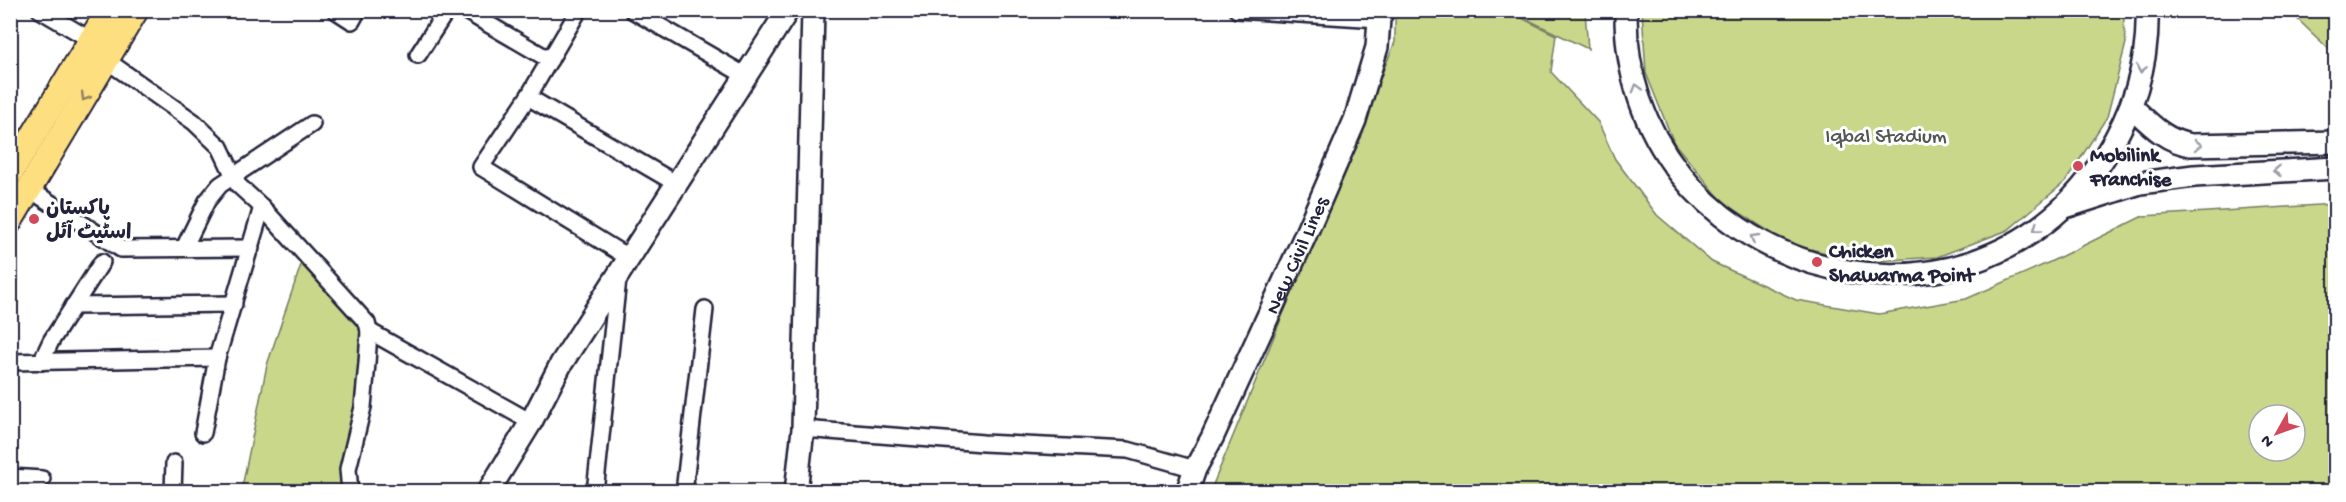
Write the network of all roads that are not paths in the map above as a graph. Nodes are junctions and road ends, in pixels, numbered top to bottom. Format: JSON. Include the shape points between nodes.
{"nodes":[{"id":1,"x":40,"y":10,"type":"edge"},
{"id":2,"x":109,"y":10,"type":"edge"},
{"id":3,"x":136,"y":10,"type":"edge"},
{"id":4,"x":335,"y":10,"type":"edge"},
{"id":5,"x":358,"y":10,"type":"edge"},
{"id":6,"x":447,"y":10,"type":"edge"},
{"id":7,"x":464,"y":10,"type":"edge"},
{"id":8,"x":579,"y":10,"type":"edge"},
{"id":9,"x":632,"y":10,"type":"edge"},
{"id":10,"x":788,"y":10,"type":"edge"},
{"id":11,"x":813,"y":10,"type":"edge"},
{"id":12,"x":1237,"y":10,"type":"edge"},
{"id":13,"x":1626,"y":10,"type":"edge"},
{"id":14,"x":2147,"y":10,"type":"edge"},
{"id":15,"x":1381,"y":15,"type":"edge"},
{"id":16,"x":91,"y":40,"type":"junction"},
{"id":17,"x":418,"y":55,"type":"dead end"},
{"id":18,"x":106,"y":60,"type":"junction"},
{"id":19,"x":550,"y":60,"type":"junction"},
{"id":20,"x":746,"y":76,"type":"junction"},
{"id":21,"x":528,"y":97,"type":"junction"},
{"id":22,"x":2132,"y":107,"type":"junction"},
{"id":23,"x":312,"y":124,"type":"dead end"},
{"id":24,"x":2336,"y":142,"type":"edge"},
{"id":25,"x":2336,"y":168,"type":"edge"},
{"id":26,"x":10,"y":174,"type":"edge"},
{"id":27,"x":233,"y":176,"type":"junction"},
{"id":28,"x":676,"y":184,"type":"junction"},
{"id":29,"x":30,"y":189,"type":"junction"},
{"id":30,"x":262,"y":207,"type":"junction"},
{"id":31,"x":2063,"y":207,"type":"junction"},
{"id":32,"x":10,"y":221,"type":"edge"},
{"id":33,"x":184,"y":248,"type":"junction"},
{"id":34,"x":251,"y":248,"type":"junction"},
{"id":35,"x":102,"y":262,"type":"dead end"},
{"id":36,"x":624,"y":267,"type":"junction"},
{"id":37,"x":234,"y":304,"type":"junction"},
{"id":38,"x":73,"y":306,"type":"junction"},
{"id":39,"x":705,"y":309,"type":"dead end"},
{"id":40,"x":369,"y":331,"type":"junction"},
{"id":41,"x":217,"y":358,"type":"junction"},
{"id":42,"x":10,"y":362,"type":"edge"},
{"id":43,"x":41,"y":362,"type":"junction"},
{"id":44,"x":531,"y":422,"type":"junction"},
{"id":45,"x":803,"y":429,"type":"junction"},
{"id":46,"x":203,"y":433,"type":"dead end"},
{"id":47,"x":174,"y":463,"type":"dead end"},
{"id":48,"x":1195,"y":469,"type":"junction"},
{"id":49,"x":10,"y":477,"type":"edge"},
{"id":50,"x":42,"y":479,"type":"dead end"},
{"id":51,"x":173,"y":492,"type":"edge"},
{"id":52,"x":350,"y":492,"type":"edge"},
{"id":53,"x":488,"y":492,"type":"edge"},
{"id":54,"x":595,"y":492,"type":"edge"},
{"id":55,"x":684,"y":492,"type":"edge"},
{"id":56,"x":796,"y":492,"type":"edge"},
{"id":57,"x":1187,"y":492,"type":"edge"}],
"edges":[{"from":1,"to":16,"type":"street"},
{"from":2,"to":16,"type":"main road"},
{"from":3,"to":18,"type":"main road"},
{"from":4,"to":5,"type":"street","via":[[352,21]]},
{"from":6,"to":17,"type":"street"},
{"from":7,"to":19,"type":"street"},
{"from":8,"to":19,"type":"street"},
{"from":9,"to":20,"type":"street"},
{"from":10,"to":20,"type":"street"},
{"from":11,"to":45,"type":"street"},
{"from":12,"to":15,"type":"street"},
{"from":31,"to":13,"type":"street","one_way":true,"via":[[2032,232],[1998,251],[1962,265],[1923,273],[1884,276],[1845,272],[1807,263],[1771,248],[1706,203],[1658,140],[1631,67]]},
{"from":14,"to":22,"type":"street","one_way":true,"via":[[2142,69]]},
{"from":15,"to":48,"type":"street","name":"New Civil Lines","via":[[1377,47],[1355,120]]},
{"from":16,"to":26,"type":"main road"},
{"from":18,"to":27,"type":"street","via":[[194,122],[220,147]]},
{"from":18,"to":29,"type":"main road","one_way":true},
{"from":19,"to":21,"type":"street"},
{"from":20,"to":28,"type":"street"},
{"from":21,"to":28,"type":"street"},
{"from":21,"to":36,"type":"street","via":[[481,167]]},
{"from":22,"to":24,"type":"street","one_way":true,"via":[[2178,143]]},
{"from":22,"to":31,"type":"street","via":[[2093,174]]},
{"from":23,"to":27,"type":"street"},
{"from":25,"to":31,"type":"street","one_way":true,"via":[[2140,183]]},
{"from":27,"to":30,"type":"street"},
{"from":27,"to":33,"type":"street","via":[[207,201]]},
{"from":28,"to":36,"type":"street"},
{"from":29,"to":32,"type":"main road"},
{"from":29,"to":33,"type":"street","via":[[121,249]]},
{"from":30,"to":34,"type":"street"},
{"from":30,"to":40,"type":"street","via":[[367,323]]},
{"from":33,"to":34,"type":"street"},
{"from":34,"to":37,"type":"street"},
{"from":35,"to":38,"type":"street"},
{"from":36,"to":44,"type":"street","via":[[561,364]]},
{"from":36,"to":54,"type":"street"},
{"from":37,"to":38,"type":"street"},
{"from":37,"to":41,"type":"street"},
{"from":38,"to":43,"type":"street"},
{"from":39,"to":55,"type":"street"},
{"from":40,"to":44,"type":"street"},
{"from":40,"to":52,"type":"street","via":[[363,407],[348,469]]},
{"from":41,"to":43,"type":"street"},
{"from":41,"to":46,"type":"street"},
{"from":42,"to":43,"type":"street"},
{"from":44,"to":53,"type":"street"},
{"from":45,"to":48,"type":"street","via":[[1128,450]]},
{"from":45,"to":56,"type":"street"},
{"from":47,"to":51,"type":"street"},
{"from":48,"to":57,"type":"street","name":"New Civil Lines"},
{"from":49,"to":50,"type":"street"}]}
